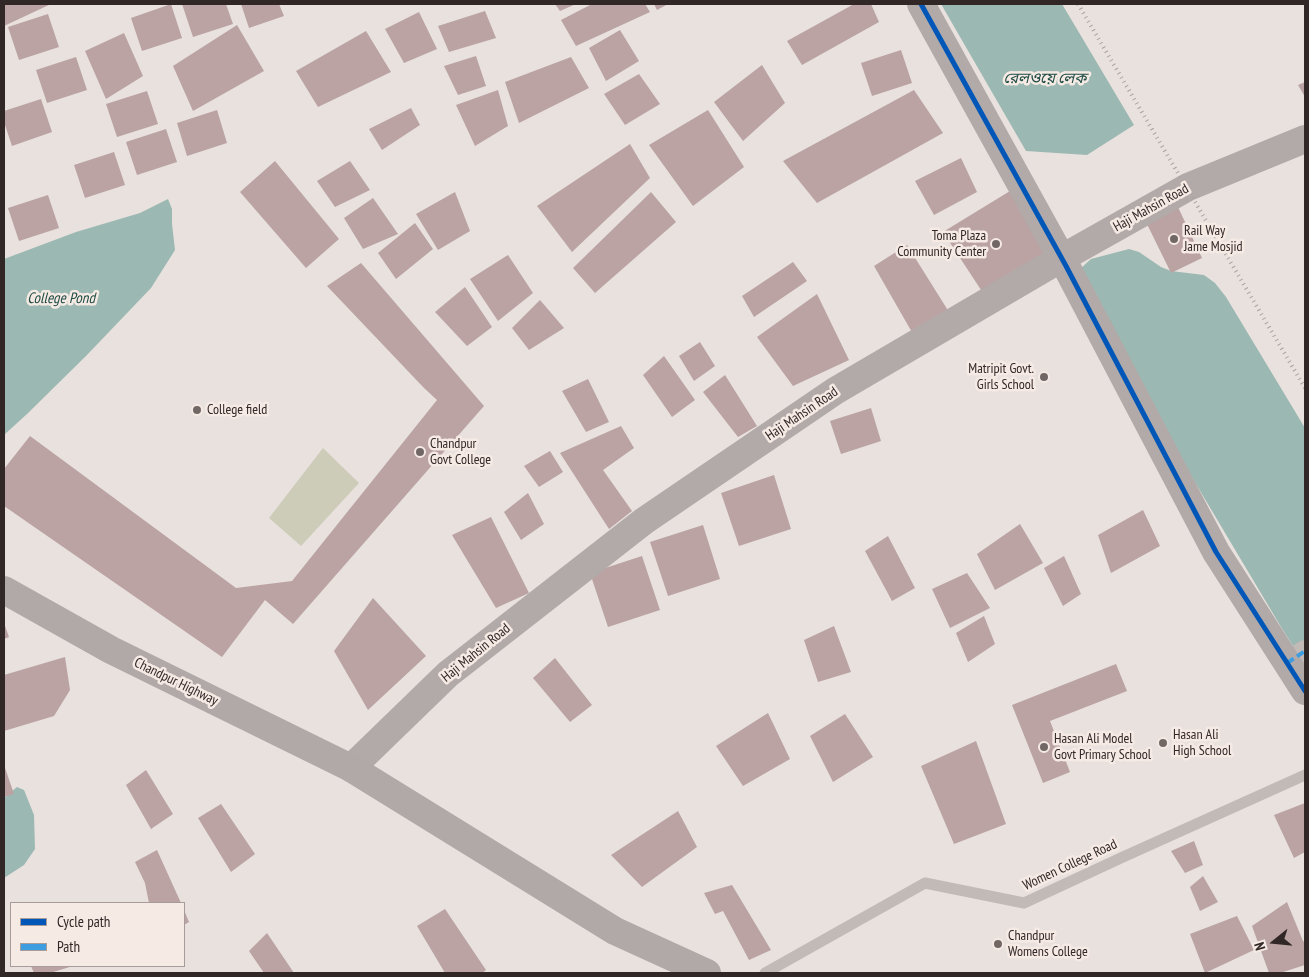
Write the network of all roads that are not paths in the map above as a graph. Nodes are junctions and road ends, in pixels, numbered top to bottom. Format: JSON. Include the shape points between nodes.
{"nodes":[{"id":1,"x":921,"y":4,"type":"edge"},
{"id":2,"x":1305,"y":139,"type":"edge"},
{"id":3,"x":1062,"y":258,"type":"junction"},
{"id":4,"x":4,"y":590,"type":"edge"},
{"id":5,"x":1296,"y":657,"type":"edge"},
{"id":6,"x":1305,"y":691,"type":"edge"},
{"id":7,"x":351,"y":768,"type":"junction"},
{"id":8,"x":1305,"y":775,"type":"edge"},
{"id":9,"x":707,"y":973,"type":"edge"},
{"id":10,"x":765,"y":973,"type":"edge"}],
"edges":[{"from":1,"to":3,"type":"main road"},
{"from":2,"to":3,"type":"main road","name":"Haji Mahsin Road","via":[[1188,187]]},
{"from":3,"to":5,"type":"main road","via":[[1216,552]]},
{"from":3,"to":7,"type":"main road","name":"Haji Mahsin Road","via":[[835,391],[644,521],[448,674]]},
{"from":4,"to":7,"type":"main road","name":"Chandpur Highway","via":[[111,650]]},
{"from":5,"to":6,"type":"main road"},
{"from":7,"to":9,"type":"main road","name":"Chandpur Highway","via":[[615,931]]},
{"from":8,"to":10,"type":"lane","name":"Women College Road","via":[[1024,903],[925,883]]}]}
